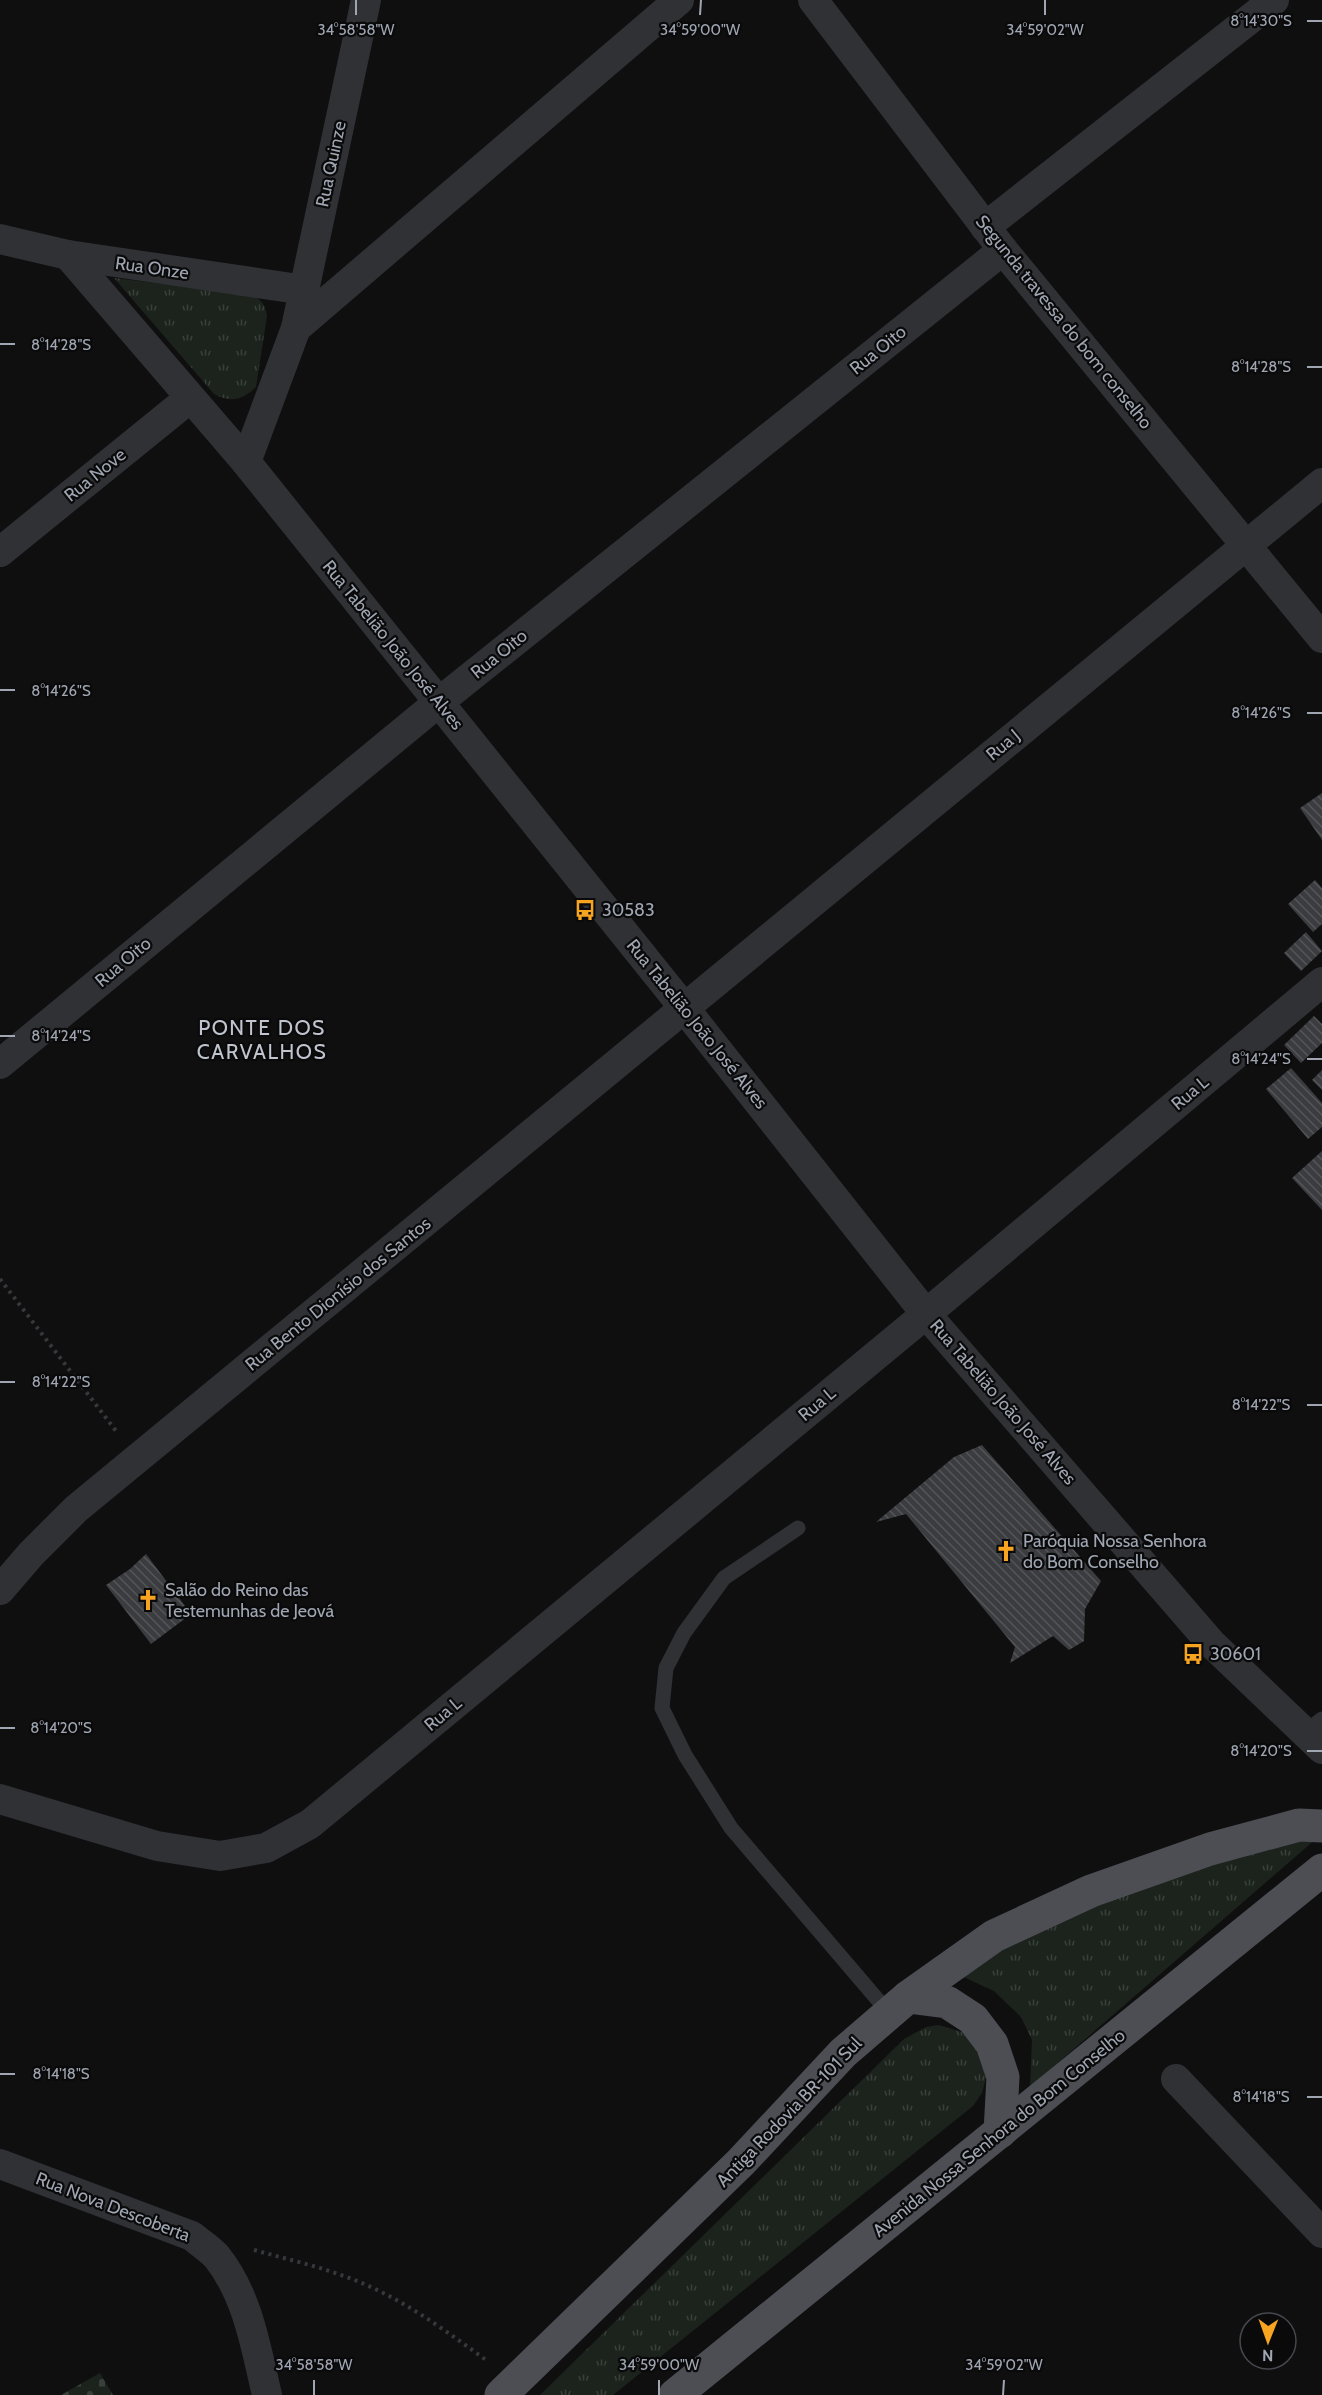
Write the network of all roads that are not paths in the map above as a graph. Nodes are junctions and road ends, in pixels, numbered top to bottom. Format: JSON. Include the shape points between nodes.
{"nodes":[{"id":1,"x":366,"y":0,"type":"edge"},
{"id":2,"x":679,"y":0,"type":"edge"},
{"id":3,"x":813,"y":0,"type":"edge"},
{"id":4,"x":1274,"y":0,"type":"edge"},
{"id":5,"x":985,"y":227,"type":"junction"},
{"id":6,"x":0,"y":239,"type":"edge"},
{"id":7,"x":1003,"y":250,"type":"junction"},
{"id":8,"x":68,"y":255,"type":"junction"},
{"id":9,"x":305,"y":290,"type":"junction"},
{"id":10,"x":296,"y":328,"type":"junction"},
{"id":11,"x":190,"y":398,"type":"junction"},
{"id":12,"x":246,"y":462,"type":"junction"},
{"id":13,"x":1322,"y":483,"type":"edge"},
{"id":14,"x":1246,"y":544,"type":"junction"},
{"id":15,"x":0,"y":552,"type":"edge"},
{"id":16,"x":1322,"y":638,"type":"edge"},
{"id":17,"x":439,"y":702,"type":"junction"},
{"id":18,"x":1322,"y":982,"type":"edge"},
{"id":19,"x":685,"y":1009,"type":"junction"},
{"id":20,"x":0,"y":1064,"type":"edge"},
{"id":21,"x":926,"y":1314,"type":"junction"},
{"id":22,"x":798,"y":1528,"type":"dead end"},
{"id":23,"x":0,"y":1590,"type":"edge"},
{"id":24,"x":1316,"y":1734,"type":"edge"},
{"id":25,"x":0,"y":1799,"type":"edge"},
{"id":26,"x":1322,"y":1826,"type":"edge"},
{"id":27,"x":1322,"y":1870,"type":"edge"},
{"id":28,"x":899,"y":2005,"type":"junction"},
{"id":29,"x":1176,"y":2079,"type":"dead end"},
{"id":30,"x":1000,"y":2132,"type":"junction"},
{"id":31,"x":0,"y":2164,"type":"edge"},
{"id":32,"x":1322,"y":2233,"type":"edge"},
{"id":33,"x":508,"y":2389,"type":"edge"},
{"id":34,"x":267,"y":2395,"type":"edge"},
{"id":35,"x":675,"y":2395,"type":"edge"}],
"edges":[{"from":1,"to":9,"type":"street","name":"Rua Quinze"},
{"from":2,"to":10,"type":"street"},
{"from":3,"to":5,"type":"street","name":"Segunda travessa do bom conselho"},
{"from":4,"to":5,"type":"street"},
{"from":5,"to":7,"type":"street","name":"Segunda travessa do bom conselho"},
{"from":6,"to":8,"type":"street","name":"Rua Onze"},
{"from":7,"to":14,"type":"street","name":"Segunda travessa do bom conselho"},
{"from":7,"to":17,"type":"street","name":"Rua Oito"},
{"from":8,"to":9,"type":"street","name":"Rua Onze"},
{"from":8,"to":11,"type":"street","name":"Rua Tabelião João José Alves"},
{"from":9,"to":10,"type":"street","name":"Rua Quinze"},
{"from":10,"to":12,"type":"street","name":"Rua Quinze"},
{"from":11,"to":12,"type":"street","name":"Rua Tabelião João José Alves"},
{"from":11,"to":15,"type":"street","name":"Rua Nove"},
{"from":12,"to":17,"type":"street","name":"Rua Tabelião João José Alves"},
{"from":13,"to":14,"type":"street","name":"Rua J"},
{"from":14,"to":16,"type":"street","name":"Segunda travessa do bom conselho"},
{"from":14,"to":19,"type":"street","name":"Rua J"},
{"from":17,"to":19,"type":"street","name":"Rua Tabelião João José Alves"},
{"from":17,"to":20,"type":"street","name":"Rua Oito"},
{"from":18,"to":21,"type":"street","name":"Rua L"},
{"from":19,"to":21,"type":"street","name":"Rua Tabelião João José Alves"},
{"from":19,"to":23,"type":"street","name":"Rua Bento Dionísio dos Santos","via":[[76,1509]]},
{"from":21,"to":24,"type":"street","name":"Rua Tabelião João José Alves","via":[[1212,1644]]},
{"from":21,"to":25,"type":"street","name":"Rua L","via":[[310,1824],[266,1848],[219,1856],[157,1846]]},
{"from":22,"to":28,"type":"lane","via":[[724,1578],[684,1633],[666,1668],[662,1708],[685,1755],[731,1828]]},
{"from":26,"to":28,"type":"main road","name":"Antiga Rodovia BR-101 Sul","via":[[1299,1825],[1210,1849],[1091,1891],[994,1936]]},
{"from":27,"to":30,"type":"main road","name":"Avenida Nossa Senhora do Bom Conselho"},
{"from":28,"to":30,"type":"main road","via":[[947,2002],[973,2019],[992,2044],[1004,2077]]},
{"from":28,"to":33,"type":"main road","name":"Antiga Rodovia BR-101 Sul","via":[[843,2053],[741,2162]]},
{"from":29,"to":32,"type":"street"},
{"from":30,"to":35,"type":"main road","name":"Avenida Nossa Senhora do Bom Conselho"},
{"from":31,"to":34,"type":"street","name":"Rua Nova Descoberta","via":[[192,2236],[216,2256],[232,2280],[249,2319]]}]}
